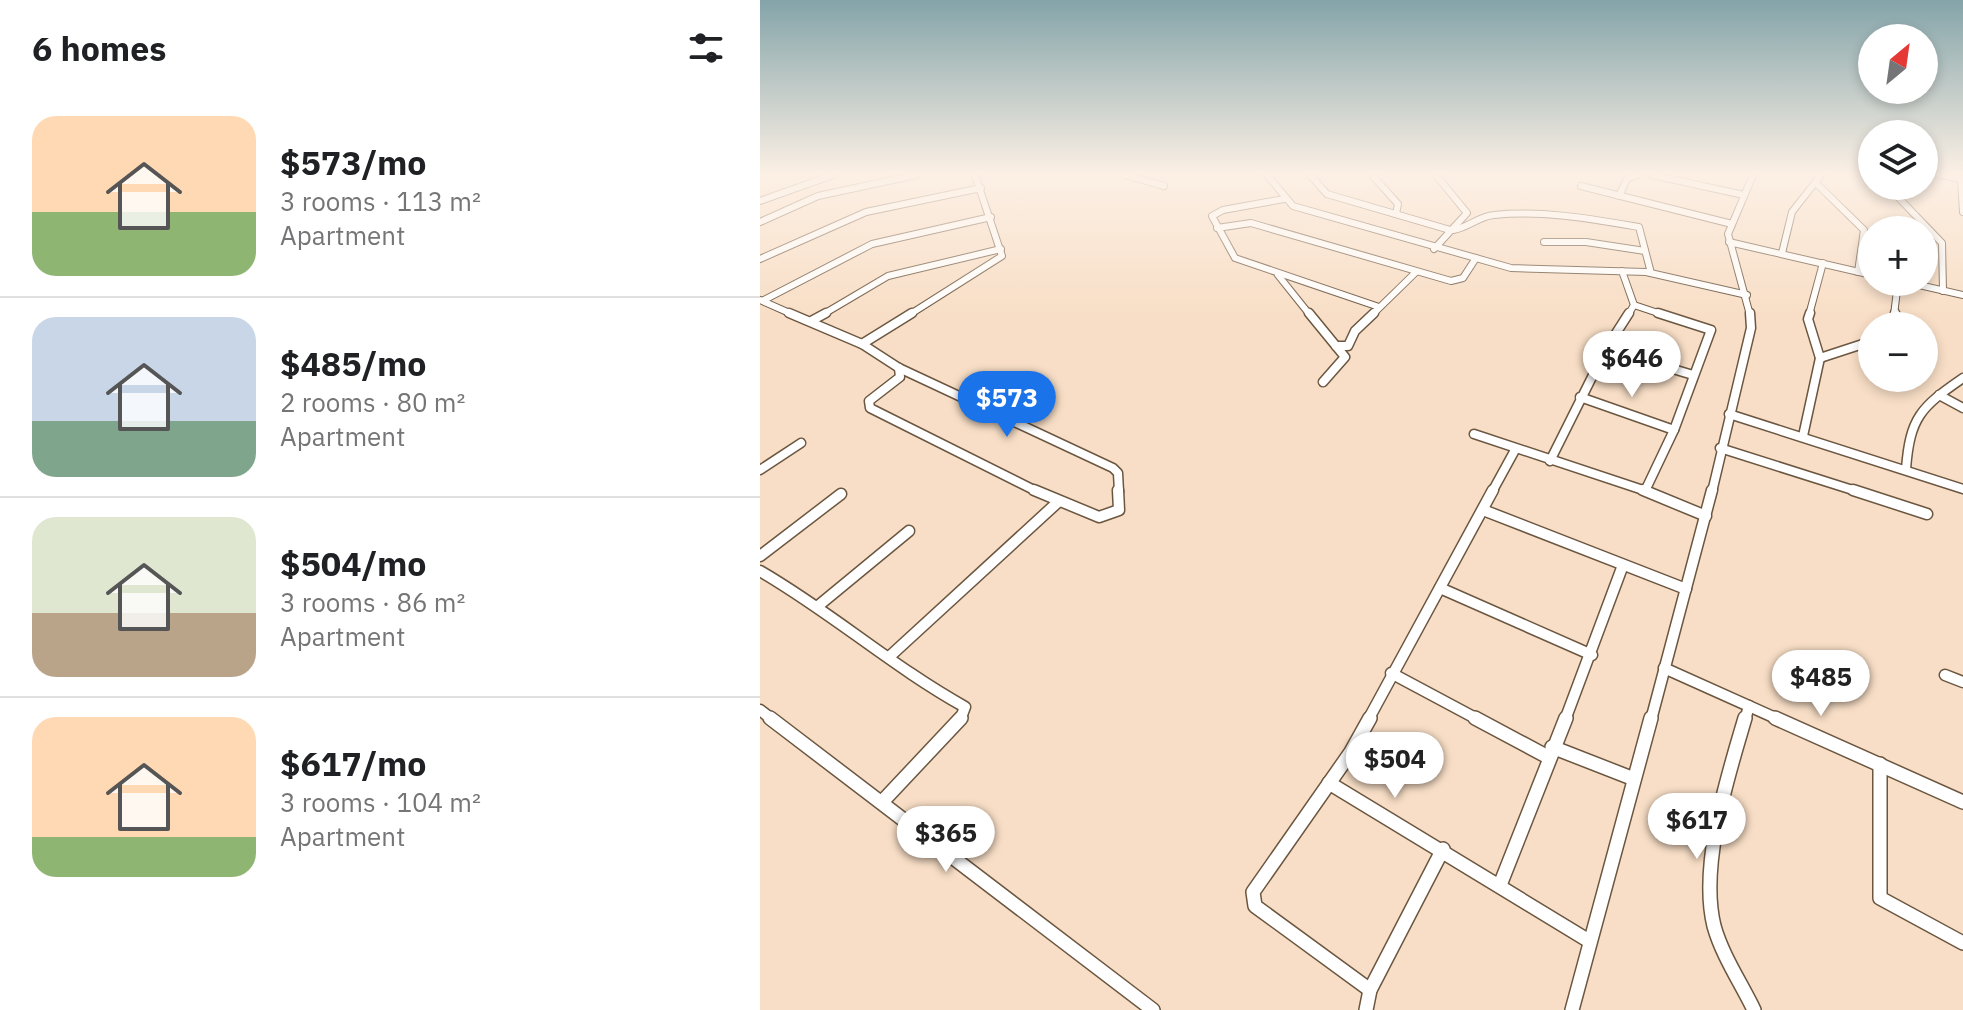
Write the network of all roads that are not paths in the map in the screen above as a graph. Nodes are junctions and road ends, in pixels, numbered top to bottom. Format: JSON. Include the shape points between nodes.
{"nodes":[{"id":1,"x":843,"y":222,"type":"edge"},
{"id":2,"x":968,"y":222,"type":"edge"},
{"id":3,"x":993,"y":222,"type":"edge"},
{"id":4,"x":1214,"y":222,"type":"edge"},
{"id":5,"x":1346,"y":222,"type":"edge"},
{"id":6,"x":1424,"y":222,"type":"edge"},
{"id":7,"x":1458,"y":222,"type":"edge"},
{"id":8,"x":1472,"y":222,"type":"edge"},
{"id":9,"x":1615,"y":222,"type":"edge"},
{"id":10,"x":1724,"y":222,"type":"edge"},
{"id":11,"x":1790,"y":222,"type":"edge"},
{"id":12,"x":1922,"y":222,"type":"edge"},
{"id":13,"x":1732,"y":224,"type":"joint"},
{"id":14,"x":1217,"y":228,"type":"junction"},
{"id":15,"x":1452,"y":230,"type":"junction"},
{"id":16,"x":1544,"y":242,"type":"dead end"},
{"id":17,"x":1729,"y":242,"type":"junction"},
{"id":18,"x":1001,"y":249,"type":"junction"},
{"id":19,"x":1434,"y":249,"type":"junction"},
{"id":20,"x":1645,"y":251,"type":"junction"},
{"id":21,"x":1782,"y":253,"type":"junction"},
{"id":22,"x":1476,"y":258,"type":"junction"},
{"id":23,"x":760,"y":259,"type":"edge"},
{"id":24,"x":1823,"y":263,"type":"junction"},
{"id":25,"x":1622,"y":271,"type":"junction"},
{"id":26,"x":1416,"y":272,"type":"junction"},
{"id":27,"x":1858,"y":272,"type":"edge"},
{"id":28,"x":1651,"y":273,"type":"junction"},
{"id":29,"x":1277,"y":274,"type":"junction"},
{"id":30,"x":1938,"y":290,"type":"edge"},
{"id":31,"x":1943,"y":291,"type":"junction"},
{"id":32,"x":1747,"y":295,"type":"junction"},
{"id":33,"x":1963,"y":295,"type":"edge"},
{"id":34,"x":762,"y":300,"type":"edge"},
{"id":35,"x":1634,"y":305,"type":"junction"},
{"id":36,"x":1379,"y":307,"type":"junction"},
{"id":37,"x":813,"y":320,"type":"junction"},
{"id":38,"x":862,"y":344,"type":"junction"},
{"id":39,"x":1336,"y":346,"type":"junction"},
{"id":40,"x":1858,"y":346,"type":"edge"},
{"id":41,"x":1606,"y":349,"type":"junction"},
{"id":42,"x":1820,"y":358,"type":"junction"},
{"id":43,"x":899,"y":368,"type":"junction"},
{"id":44,"x":1693,"y":375,"type":"junction"},
{"id":45,"x":1963,"y":378,"type":"edge"},
{"id":46,"x":1323,"y":382,"type":"dead end"},
{"id":47,"x":1939,"y":395,"type":"junction"},
{"id":48,"x":1580,"y":397,"type":"junction"},
{"id":49,"x":1963,"y":408,"type":"edge"},
{"id":50,"x":1729,"y":414,"type":"junction"},
{"id":51,"x":1674,"y":430,"type":"junction"},
{"id":52,"x":1474,"y":434,"type":"dead end"},
{"id":53,"x":1803,"y":436,"type":"junction"},
{"id":54,"x":801,"y":443,"type":"dead end"},
{"id":55,"x":1720,"y":448,"type":"junction"},
{"id":56,"x":1515,"y":450,"type":"junction"},
{"id":57,"x":1550,"y":461,"type":"junction"},
{"id":58,"x":1906,"y":469,"type":"junction"},
{"id":59,"x":760,"y":470,"type":"edge"},
{"id":60,"x":1963,"y":489,"type":"edge"},
{"id":61,"x":1645,"y":491,"type":"junction"},
{"id":62,"x":841,"y":494,"type":"dead end"},
{"id":63,"x":1058,"y":502,"type":"junction"},
{"id":64,"x":1483,"y":510,"type":"junction"},
{"id":65,"x":1927,"y":514,"type":"dead end"},
{"id":66,"x":1706,"y":516,"type":"junction"},
{"id":67,"x":909,"y":531,"type":"dead end"},
{"id":68,"x":761,"y":557,"type":"edge"},
{"id":69,"x":1623,"y":565,"type":"junction"},
{"id":70,"x":760,"y":571,"type":"edge"},
{"id":71,"x":1440,"y":588,"type":"junction"},
{"id":72,"x":1686,"y":589,"type":"junction"},
{"id":73,"x":818,"y":606,"type":"junction"},
{"id":74,"x":1592,"y":655,"type":"junction"},
{"id":75,"x":889,"y":657,"type":"junction"},
{"id":76,"x":1664,"y":668,"type":"junction"},
{"id":77,"x":1391,"y":673,"type":"junction"},
{"id":78,"x":1945,"y":675,"type":"dead end"},
{"id":79,"x":1963,"y":682,"type":"edge"},
{"id":80,"x":1749,"y":706,"type":"junction"},
{"id":81,"x":760,"y":710,"type":"edge"},
{"id":82,"x":1550,"y":752,"type":"junction"},
{"id":83,"x":1880,"y":764,"type":"junction"},
{"id":84,"x":1634,"y":779,"type":"junction"},
{"id":85,"x":1329,"y":783,"type":"junction"},
{"id":86,"x":882,"y":802,"type":"junction"},
{"id":87,"x":1963,"y":802,"type":"edge"},
{"id":88,"x":1443,"y":849,"type":"junction"},
{"id":89,"x":1500,"y":885,"type":"junction"},
{"id":90,"x":1589,"y":941,"type":"junction"},
{"id":91,"x":1963,"y":943,"type":"edge"},
{"id":92,"x":1370,"y":990,"type":"junction"},
{"id":93,"x":1153,"y":1010,"type":"edge"},
{"id":94,"x":1366,"y":1010,"type":"edge"},
{"id":95,"x":1572,"y":1010,"type":"edge"},
{"id":96,"x":1754,"y":1010,"type":"edge"}],
"edges":[{"from":1,"to":23,"type":"street"},
{"from":2,"to":34,"type":"street","via":[[872,244]]},
{"from":3,"to":18,"type":"street"},
{"from":4,"to":14,"type":"street"},
{"from":5,"to":19,"type":"street"},
{"from":6,"to":15,"type":"street"},
{"from":7,"to":15,"type":"street"},
{"from":8,"to":15,"type":"street"},
{"from":9,"to":20,"type":"street","via":[[1639,227]]},
{"from":10,"to":13,"type":"street"},
{"from":11,"to":21,"type":"street"},
{"from":12,"to":31,"type":"street","via":[[1942,243]]},
{"from":13,"to":17,"type":"street"},
{"from":14,"to":26,"type":"street","via":[[1251,223]]},
{"from":14,"to":29,"type":"street","via":[[1236,259]]},
{"from":15,"to":19,"type":"street"},
{"from":16,"to":20,"type":"street"},
{"from":17,"to":21,"type":"street"},
{"from":17,"to":32,"type":"street"},
{"from":18,"to":37,"type":"street","via":[[888,276]]},
{"from":18,"to":38,"type":"street","via":[[1000,259]]},
{"from":19,"to":22,"type":"street"},
{"from":20,"to":28,"type":"street"},
{"from":21,"to":24,"type":"street"},
{"from":22,"to":25,"type":"street","via":[[1527,271]]},
{"from":22,"to":26,"type":"street","via":[[1460,280]]},
{"from":24,"to":27,"type":"street"},
{"from":24,"to":42,"type":"street","via":[[1808,319]]},
{"from":25,"to":28,"type":"street"},
{"from":25,"to":35,"type":"street"},
{"from":26,"to":36,"type":"street"},
{"from":28,"to":32,"type":"street"},
{"from":29,"to":36,"type":"street"},
{"from":29,"to":39,"type":"street"},
{"from":30,"to":31,"type":"street"},
{"from":31,"to":33,"type":"street"},
{"from":32,"to":50,"type":"street","via":[[1751,328]]},
{"from":34,"to":37,"type":"street"},
{"from":35,"to":41,"type":"street"},
{"from":35,"to":44,"type":"street","via":[[1711,329]]},
{"from":36,"to":39,"type":"street","via":[[1348,346]]},
{"from":37,"to":38,"type":"street"},
{"from":38,"to":43,"type":"street"},
{"from":39,"to":46,"type":"street","via":[[1345,360]]},
{"from":40,"to":42,"type":"street"},
{"from":41,"to":44,"type":"street"},
{"from":41,"to":48,"type":"street"},
{"from":42,"to":53,"type":"street"},
{"from":43,"to":63,"type":"street","via":[[900,377],[872,398],[870,408]]},
{"from":43,"to":63,"type":"street","via":[[1118,473],[1121,506],[1113,515],[1099,517]]},
{"from":44,"to":51,"type":"street"},
{"from":45,"to":47,"type":"street"},
{"from":47,"to":49,"type":"street"},
{"from":47,"to":58,"type":"street","via":[[1920,407],[1914,419]]},
{"from":48,"to":51,"type":"street"},
{"from":48,"to":57,"type":"street"},
{"from":50,"to":53,"type":"street"},
{"from":50,"to":55,"type":"street"},
{"from":51,"to":61,"type":"street"},
{"from":52,"to":56,"type":"street"},
{"from":53,"to":58,"type":"street"},
{"from":54,"to":59,"type":"street"},
{"from":55,"to":65,"type":"street"},
{"from":55,"to":66,"type":"street"},
{"from":56,"to":57,"type":"street"},
{"from":56,"to":64,"type":"street"},
{"from":57,"to":61,"type":"street"},
{"from":58,"to":60,"type":"street"},
{"from":61,"to":66,"type":"street"},
{"from":62,"to":68,"type":"street"},
{"from":63,"to":75,"type":"street"},
{"from":64,"to":69,"type":"street"},
{"from":64,"to":71,"type":"street"},
{"from":66,"to":72,"type":"street"},
{"from":67,"to":73,"type":"street"},
{"from":69,"to":72,"type":"street"},
{"from":69,"to":74,"type":"street"},
{"from":70,"to":73,"type":"street"},
{"from":71,"to":74,"type":"street"},
{"from":71,"to":77,"type":"street"},
{"from":72,"to":76,"type":"street"},
{"from":73,"to":75,"type":"street"},
{"from":74,"to":82,"type":"street"},
{"from":75,"to":86,"type":"street","via":[[966,710]]},
{"from":76,"to":80,"type":"street"},
{"from":76,"to":84,"type":"street"},
{"from":77,"to":82,"type":"street"},
{"from":77,"to":85,"type":"street"},
{"from":78,"to":79,"type":"street"},
{"from":80,"to":83,"type":"street"},
{"from":80,"to":96,"type":"street","via":[[1725,798],[1711,896],[1714,925]]},
{"from":81,"to":86,"type":"street"},
{"from":82,"to":84,"type":"street"},
{"from":82,"to":89,"type":"street"},
{"from":83,"to":87,"type":"street"},
{"from":83,"to":91,"type":"street","via":[[1880,898]]},
{"from":84,"to":90,"type":"street"},
{"from":85,"to":88,"type":"street"},
{"from":85,"to":92,"type":"street","via":[[1252,898],[1255,906]]},
{"from":86,"to":93,"type":"street"},
{"from":88,"to":89,"type":"street"},
{"from":88,"to":92,"type":"street"},
{"from":89,"to":90,"type":"street"},
{"from":90,"to":95,"type":"street"},
{"from":92,"to":94,"type":"street"}]}
